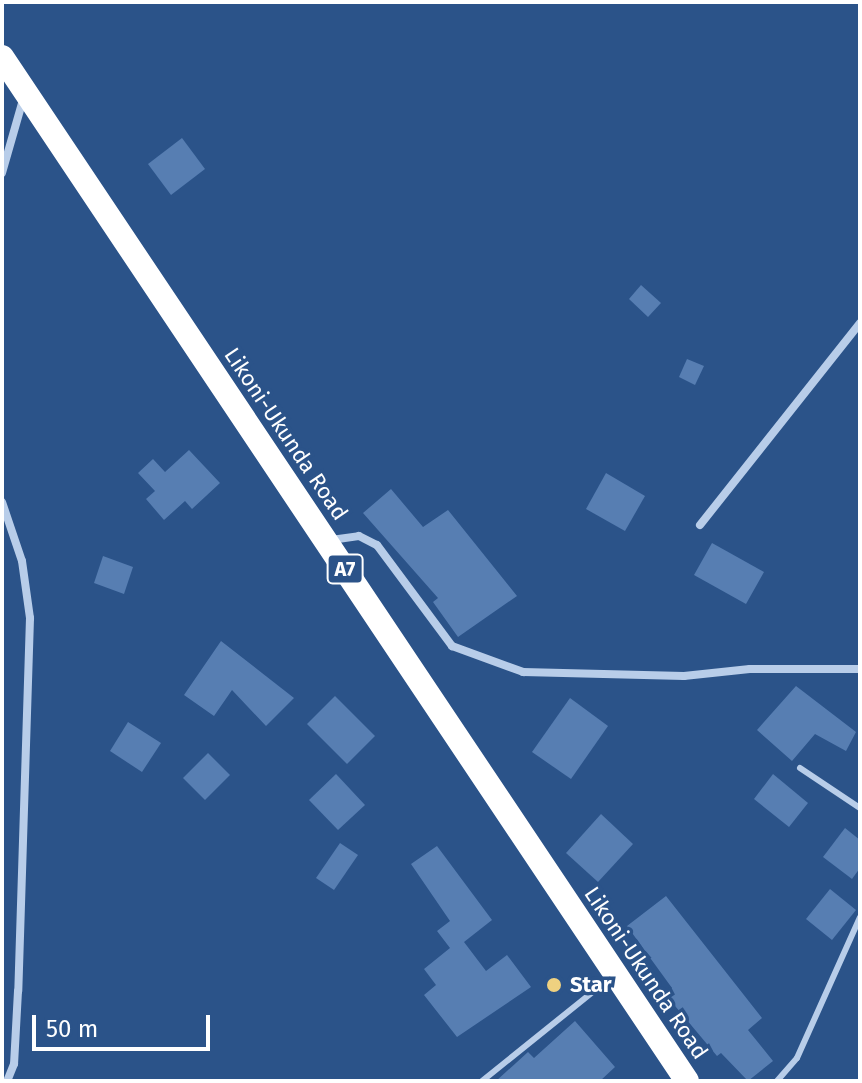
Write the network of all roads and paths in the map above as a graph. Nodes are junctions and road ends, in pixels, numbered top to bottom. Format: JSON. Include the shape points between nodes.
{"nodes":[{"id":1,"x":2,"y":57,"type":"edge"},
{"id":2,"x":25,"y":91,"type":"junction"},
{"id":3,"x":2,"y":173,"type":"edge"},
{"id":4,"x":860,"y":323,"type":"edge"},
{"id":5,"x":2,"y":502,"type":"edge"},
{"id":6,"x":700,"y":525,"type":"dead end"},
{"id":7,"x":327,"y":541,"type":"junction"},
{"id":8,"x":860,"y":669,"type":"edge"},
{"id":9,"x":800,"y":768,"type":"dead end"},
{"id":10,"x":860,"y":808,"type":"edge"},
{"id":11,"x":860,"y":917,"type":"edge"},
{"id":12,"x":614,"y":975,"type":"junction"},
{"id":13,"x":7,"y":1081,"type":"edge"},
{"id":14,"x":482,"y":1081,"type":"edge"},
{"id":15,"x":687,"y":1081,"type":"edge"},
{"id":16,"x":777,"y":1081,"type":"edge"}],
"edges":[{"from":1,"to":2,"type":"highway","name":"Likoni-Ukunda Road","number":"A7"},
{"from":2,"to":3,"type":"street"},
{"from":2,"to":7,"type":"highway","name":"Likoni-Ukunda Road","number":"A7"},
{"from":4,"to":6,"type":"street"},
{"from":5,"to":13,"type":"street","via":[[22,561],[30,618],[18,991],[14,1064]]},
{"from":7,"to":8,"type":"street","via":[[359,536],[377,545],[452,646],[523,672],[684,676],[750,669]]},
{"from":7,"to":12,"type":"highway","name":"Likoni-Ukunda Road","number":"A7"},
{"from":9,"to":10,"type":"lane"},
{"from":11,"to":16,"type":"lane","via":[[797,1058]]},
{"from":12,"to":14,"type":"lane"},
{"from":12,"to":15,"type":"highway","name":"Likoni-Ukunda Road","number":"A7"}]}
